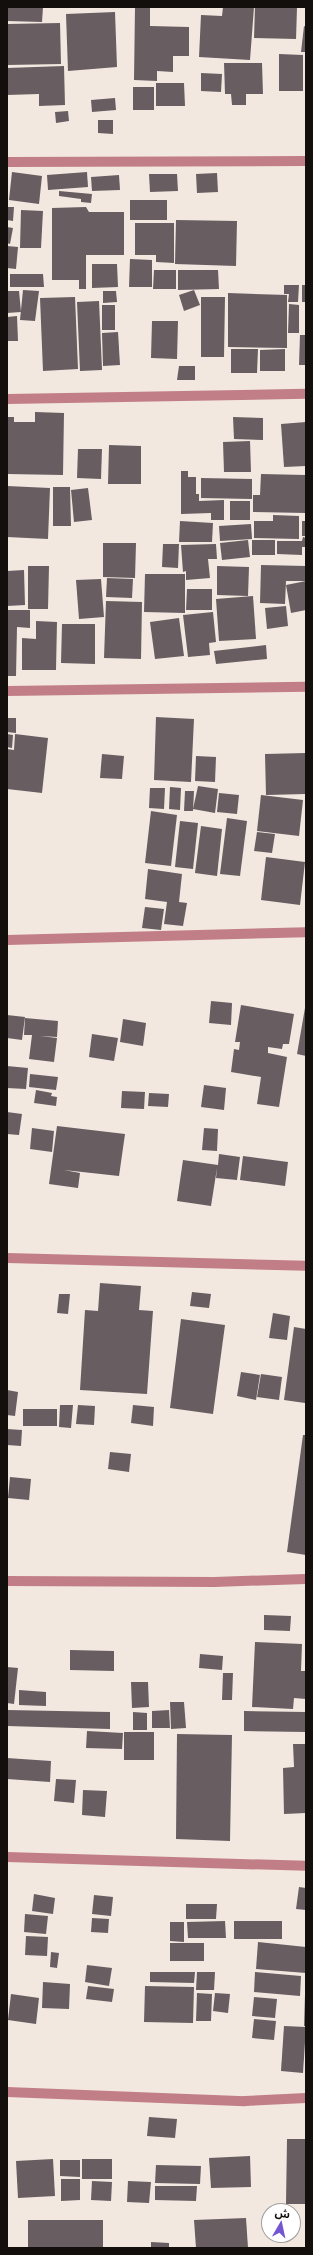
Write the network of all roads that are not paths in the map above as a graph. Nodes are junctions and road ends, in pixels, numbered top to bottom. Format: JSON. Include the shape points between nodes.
{"nodes":[{"id":1,"x":306,"y":161,"type":"edge"},
{"id":2,"x":7,"y":162,"type":"edge"},
{"id":3,"x":306,"y":394,"type":"edge"},
{"id":4,"x":7,"y":399,"type":"edge"},
{"id":5,"x":306,"y":687,"type":"edge"},
{"id":6,"x":7,"y":691,"type":"edge"},
{"id":7,"x":306,"y":932,"type":"edge"},
{"id":8,"x":7,"y":940,"type":"edge"},
{"id":9,"x":7,"y":1258,"type":"edge"},
{"id":10,"x":306,"y":1266,"type":"edge"},
{"id":11,"x":306,"y":1579,"type":"edge"},
{"id":12,"x":7,"y":1581,"type":"edge"},
{"id":13,"x":7,"y":1857,"type":"edge"},
{"id":14,"x":306,"y":1866,"type":"edge"},
{"id":15,"x":7,"y":2092,"type":"edge"},
{"id":16,"x":306,"y":2098,"type":"edge"}],
"edges":[{"from":1,"to":2,"type":"street"},
{"from":3,"to":4,"type":"street"},
{"from":5,"to":6,"type":"street"},
{"from":7,"to":8,"type":"street"},
{"from":9,"to":10,"type":"street"},
{"from":11,"to":12,"type":"street","via":[[214,1582]]},
{"from":13,"to":14,"type":"street"},
{"from":15,"to":16,"type":"street","via":[[244,2101]]}]}
